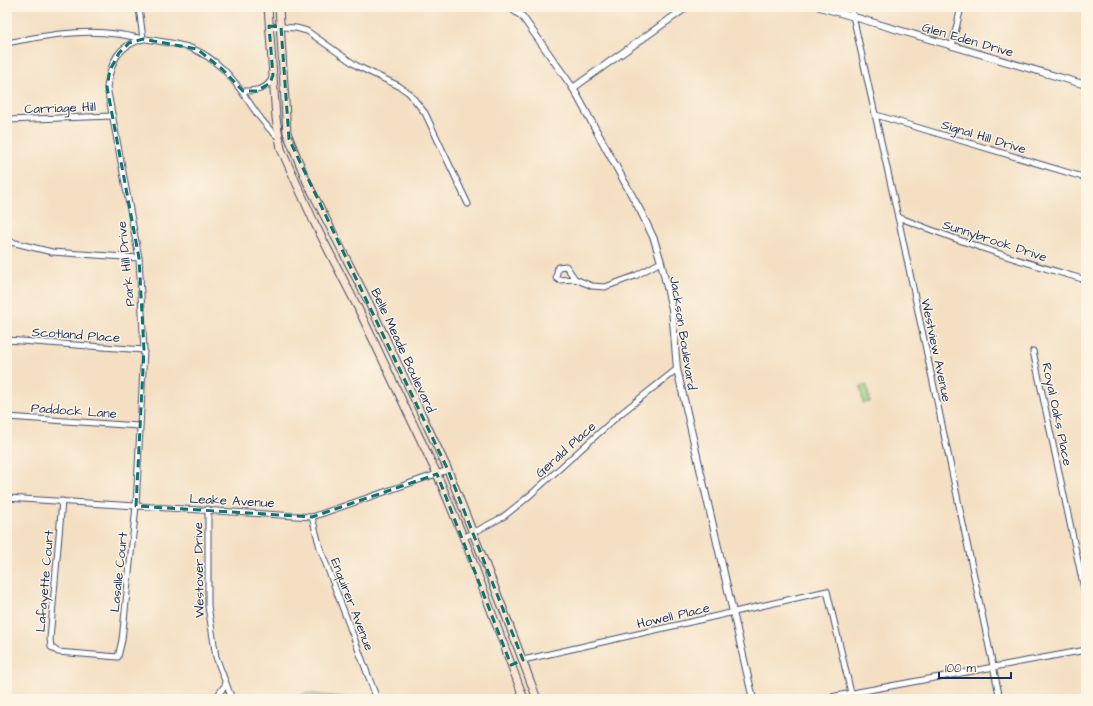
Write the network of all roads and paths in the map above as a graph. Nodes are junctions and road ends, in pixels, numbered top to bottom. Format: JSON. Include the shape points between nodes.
{"nodes":[{"id":1,"x":139,"y":7,"type":"edge"},
{"id":2,"x":268,"y":7,"type":"edge"},
{"id":3,"x":279,"y":7,"type":"edge"},
{"id":4,"x":509,"y":7,"type":"edge"},
{"id":5,"x":687,"y":7,"type":"edge"},
{"id":6,"x":820,"y":7,"type":"edge"},
{"id":7,"x":851,"y":7,"type":"edge"},
{"id":8,"x":961,"y":7,"type":"edge"},
{"id":9,"x":853,"y":17,"type":"junction"},
{"id":10,"x":269,"y":26,"type":"junction"},
{"id":11,"x":281,"y":27,"type":"junction"},
{"id":12,"x":143,"y":39,"type":"junction"},
{"id":13,"x":7,"y":42,"type":"edge"},
{"id":14,"x":952,"y":46,"type":"junction"},
{"id":15,"x":273,"y":75,"type":"junction"},
{"id":16,"x":283,"y":75,"type":"junction"},
{"id":17,"x":1086,"y":86,"type":"edge"},
{"id":18,"x":573,"y":88,"type":"junction"},
{"id":19,"x":243,"y":91,"type":"junction"},
{"id":20,"x":876,"y":115,"type":"junction"},
{"id":21,"x":113,"y":116,"type":"junction"},
{"id":22,"x":7,"y":120,"type":"edge"},
{"id":23,"x":288,"y":135,"type":"junction"},
{"id":24,"x":278,"y":137,"type":"junction"},
{"id":25,"x":1086,"y":178,"type":"edge"},
{"id":26,"x":468,"y":204,"type":"dead end"},
{"id":27,"x":898,"y":216,"type":"junction"},
{"id":28,"x":7,"y":241,"type":"edge"},
{"id":29,"x":138,"y":258,"type":"junction"},
{"id":30,"x":661,"y":262,"type":"junction"},
{"id":31,"x":575,"y":279,"type":"dead end"},
{"id":32,"x":1086,"y":280,"type":"edge"},
{"id":33,"x":386,"y":338,"type":"junction"},
{"id":34,"x":7,"y":340,"type":"edge"},
{"id":35,"x":375,"y":343,"type":"junction"},
{"id":36,"x":144,"y":350,"type":"junction"},
{"id":37,"x":1033,"y":351,"type":"dead end"},
{"id":38,"x":399,"y":368,"type":"junction"},
{"id":39,"x":677,"y":369,"type":"junction"},
{"id":40,"x":390,"y":373,"type":"junction"},
{"id":41,"x":7,"y":417,"type":"edge"},
{"id":42,"x":139,"y":426,"type":"junction"},
{"id":43,"x":448,"y":470,"type":"junction"},
{"id":44,"x":437,"y":474,"type":"junction"},
{"id":45,"x":7,"y":498,"type":"edge"},
{"id":46,"x":62,"y":501,"type":"junction"},
{"id":47,"x":136,"y":506,"type":"junction"},
{"id":48,"x":208,"y":509,"type":"junction"},
{"id":49,"x":312,"y":517,"type":"junction"},
{"id":50,"x":474,"y":533,"type":"junction"},
{"id":51,"x":463,"y":538,"type":"junction"},
{"id":52,"x":1086,"y":598,"type":"edge"},
{"id":53,"x":733,"y":612,"type":"junction"},
{"id":54,"x":122,"y":640,"type":"joint"},
{"id":55,"x":1086,"y":650,"type":"edge"},
{"id":56,"x":523,"y":660,"type":"junction"},
{"id":57,"x":511,"y":665,"type":"junction"},
{"id":58,"x":993,"y":668,"type":"junction"},
{"id":59,"x":226,"y":684,"type":"junction"},
{"id":60,"x":851,"y":693,"type":"junction"},
{"id":61,"x":215,"y":699,"type":"edge"},
{"id":62,"x":232,"y":699,"type":"edge"},
{"id":63,"x":377,"y":699,"type":"edge"},
{"id":64,"x":524,"y":699,"type":"edge"},
{"id":65,"x":537,"y":699,"type":"edge"},
{"id":66,"x":754,"y":699,"type":"edge"},
{"id":67,"x":820,"y":699,"type":"edge"},
{"id":68,"x":1000,"y":699,"type":"edge"}],
"edges":[{"from":1,"to":12,"type":"street"},
{"from":2,"to":10,"type":"main road","name":"Belle Meade Boulevard"},
{"from":3,"to":11,"type":"main road","name":"Belle Meade Boulevard"},
{"from":4,"to":18,"type":"street","name":"Jackson Boulevard","via":[[522,16]]},
{"from":5,"to":18,"type":"street"},
{"from":6,"to":9,"type":"street","name":"Glen Eden Drive"},
{"from":7,"to":9,"type":"street","name":"Westview Avenue"},
{"from":8,"to":14,"type":"street"},
{"from":9,"to":14,"type":"street","name":"Glen Eden Drive"},
{"from":9,"to":20,"type":"street","name":"Westview Avenue"},
{"from":10,"to":11,"type":"street"},
{"from":10,"to":15,"type":"main road","name":"Belle Meade Boulevard"},
{"from":11,"to":16,"type":"main road","name":"Belle Meade Boulevard"},
{"from":11,"to":26,"type":"street","via":[[296,28],[315,35],[357,66],[409,93],[425,113]]},
{"from":12,"to":13,"type":"street","via":[[88,32]]},
{"from":12,"to":19,"type":"street","via":[[178,43],[197,49],[222,69]]},
{"from":12,"to":21,"type":"street","name":"Park Hill Drive","via":[[129,43],[118,54],[110,70],[107,87]]},
{"from":14,"to":17,"type":"street","name":"Glen Eden Drive"},
{"from":15,"to":16,"type":"main road"},
{"from":15,"to":19,"type":"street","via":[[270,83],[262,89]]},
{"from":15,"to":24,"type":"main road","name":"Belle Meade Boulevard"},
{"from":16,"to":23,"type":"main road","name":"Belle Meade Boulevard"},
{"from":18,"to":30,"type":"street","name":"Jackson Boulevard","via":[[641,212],[654,239]]},
{"from":19,"to":24,"type":"street","via":[[268,129]]},
{"from":20,"to":25,"type":"street","name":"Signal Hill Drive"},
{"from":20,"to":27,"type":"street","name":"Westview Avenue"},
{"from":21,"to":22,"type":"street","name":"Carriage Hill"},
{"from":21,"to":29,"type":"street","name":"Park Hill Drive"},
{"from":23,"to":24,"type":"main road"},
{"from":23,"to":33,"type":"main road","name":"Belle Meade Boulevard","via":[[307,182]]},
{"from":24,"to":35,"type":"main road","name":"Belle Meade Boulevard","via":[[303,199]]},
{"from":27,"to":32,"type":"street","name":"Sunnybrook Drive","via":[[954,240]]},
{"from":27,"to":58,"type":"street","name":"Westview Avenue"},
{"from":28,"to":29,"type":"street","via":[[52,252]]},
{"from":29,"to":36,"type":"street","name":"Park Hill Drive"},
{"from":30,"to":31,"type":"street","via":[[635,276],[605,287],[592,286]]},
{"from":30,"to":39,"type":"street","name":"Jackson Boulevard","via":[[672,309]]},
{"from":33,"to":35,"type":"main road"},
{"from":33,"to":38,"type":"main road","name":"Belle Meade Boulevard"},
{"from":34,"to":36,"type":"street","name":"Scotland Place"},
{"from":35,"to":40,"type":"main road","name":"Belle Meade Boulevard"},
{"from":36,"to":42,"type":"street","name":"Park Hill Drive"},
{"from":37,"to":52,"type":"street","name":"Royal Oaks Place"},
{"from":38,"to":40,"type":"main road"},
{"from":38,"to":43,"type":"main road","name":"Belle Meade Boulevard"},
{"from":39,"to":50,"type":"street","name":"Gerald Place","via":[[619,415],[528,497],[498,520]]},
{"from":39,"to":53,"type":"street","name":"Jackson Boulevard"},
{"from":40,"to":44,"type":"main road","name":"Belle Meade Boulevard"},
{"from":41,"to":42,"type":"street","name":"Paddock Lane"},
{"from":42,"to":47,"type":"street","name":"Park Hill Drive"},
{"from":43,"to":44,"type":"street","name":"Leake Avenue"},
{"from":43,"to":50,"type":"main road","name":"Belle Meade Boulevard"},
{"from":44,"to":49,"type":"street","name":"Leake Avenue"},
{"from":44,"to":51,"type":"main road","name":"Belle Meade Boulevard"},
{"from":45,"to":46,"type":"street","name":"Leake Avenue"},
{"from":46,"to":47,"type":"street","name":"Leake Avenue"},
{"from":46,"to":54,"type":"street","name":"Lafayette Court","via":[[51,647],[58,652],[118,657]]},
{"from":47,"to":48,"type":"street","name":"Leake Avenue"},
{"from":47,"to":54,"type":"street","name":"Lasalle Court"},
{"from":48,"to":49,"type":"street","name":"Leake Avenue"},
{"from":48,"to":59,"type":"street","name":"Westover Drive","via":[[208,606],[216,657]]},
{"from":49,"to":63,"type":"street","name":"Enquirer Avenue","via":[[320,548]]},
{"from":50,"to":51,"type":"street","name":"Gerald Place"},
{"from":50,"to":56,"type":"main road","name":"Belle Meade Boulevard"},
{"from":51,"to":57,"type":"main road","name":"Belle Meade Boulevard"},
{"from":53,"to":56,"type":"street","name":"Howell Place"},
{"from":53,"to":60,"type":"street","name":"Howell Place","via":[[827,591]]},
{"from":53,"to":66,"type":"street","name":"Jackson Boulevard"},
{"from":55,"to":58,"type":"street"},
{"from":56,"to":57,"type":"main road"},
{"from":56,"to":65,"type":"main road","name":"Belle Meade Boulevard"},
{"from":57,"to":64,"type":"main road","name":"Belle Meade Boulevard"},
{"from":58,"to":60,"type":"street"},
{"from":58,"to":68,"type":"street","name":"Westview Avenue"},
{"from":59,"to":61,"type":"street"},
{"from":59,"to":62,"type":"street","name":"Westover Drive"},
{"from":60,"to":67,"type":"street"}]}
